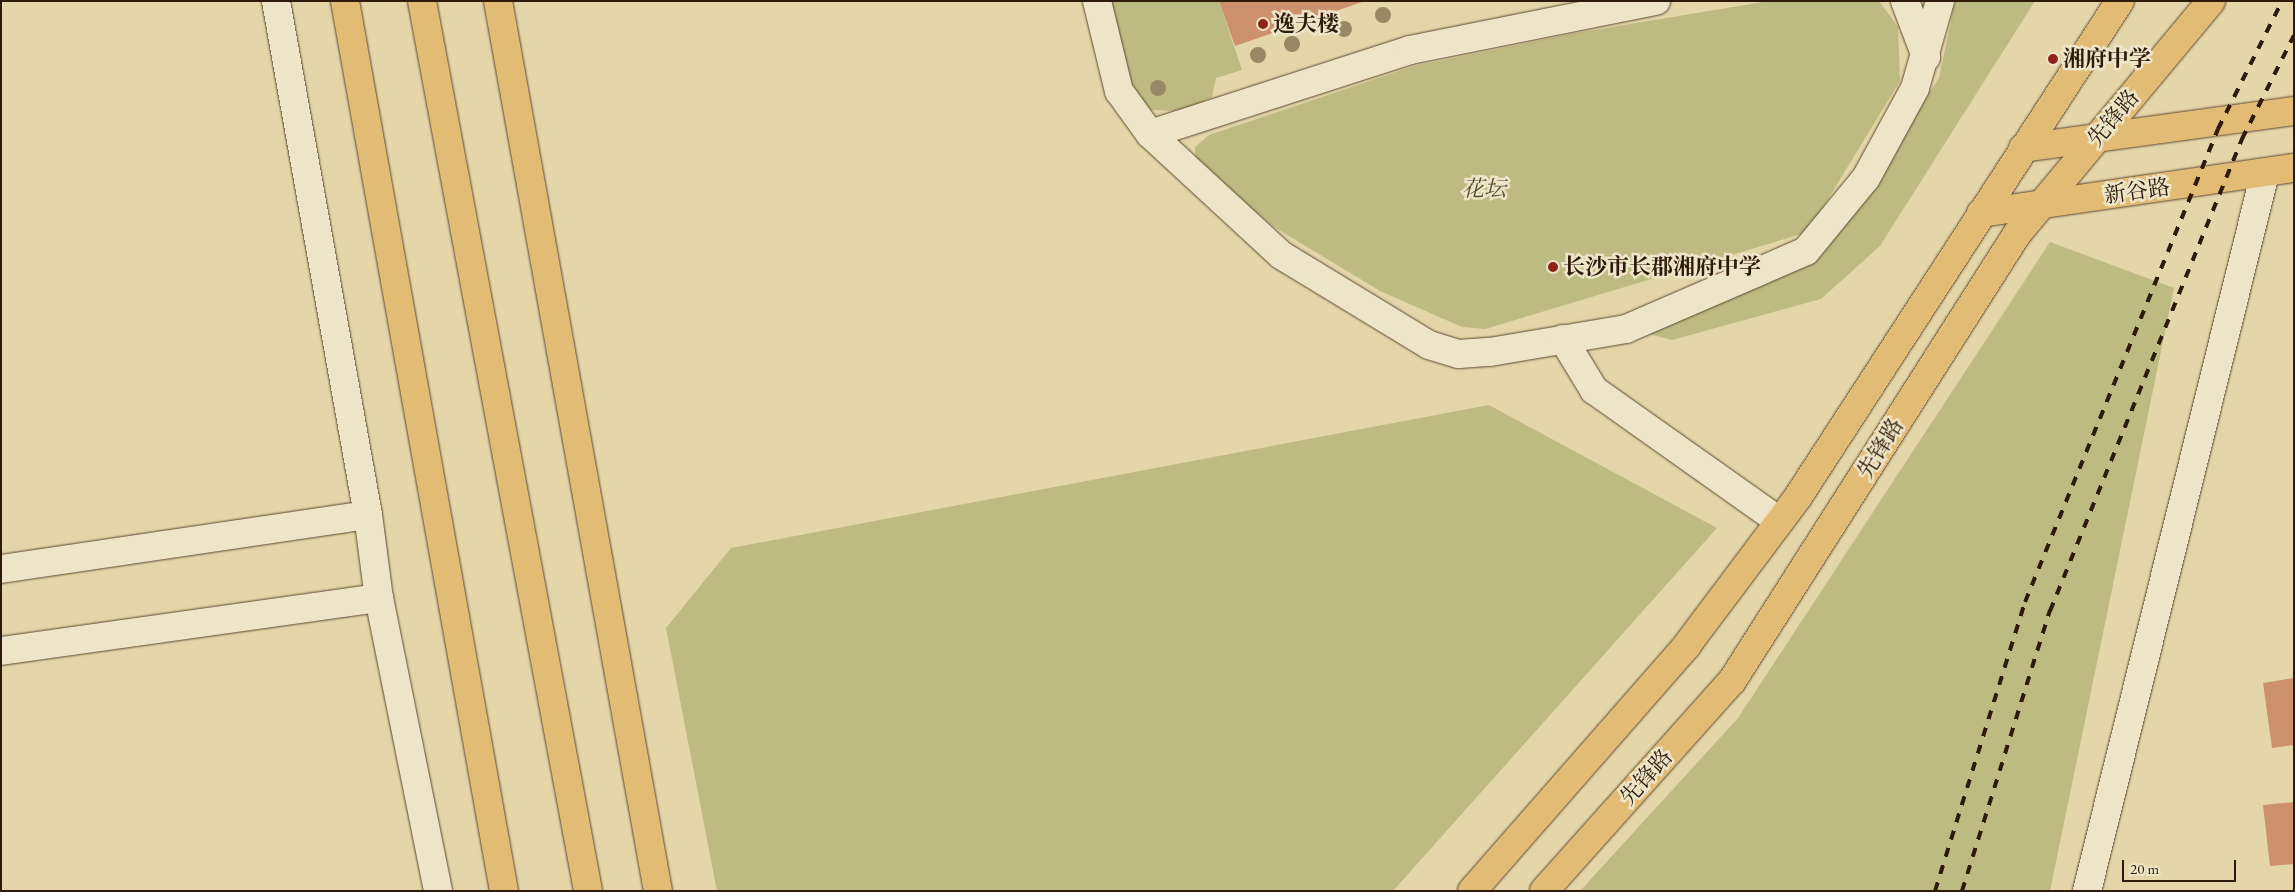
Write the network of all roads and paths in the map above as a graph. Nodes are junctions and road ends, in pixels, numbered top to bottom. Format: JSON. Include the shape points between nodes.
{"nodes":[{"id":1,"x":276,"y":1,"type":"edge"},
{"id":2,"x":346,"y":1,"type":"edge"},
{"id":3,"x":422,"y":1,"type":"edge"},
{"id":4,"x":498,"y":1,"type":"edge"},
{"id":5,"x":1097,"y":1,"type":"edge"},
{"id":6,"x":1656,"y":1,"type":"edge"},
{"id":7,"x":1905,"y":1,"type":"edge"},
{"id":8,"x":1940,"y":1,"type":"edge"},
{"id":9,"x":2120,"y":1,"type":"edge"},
{"id":10,"x":2211,"y":1,"type":"edge"},
{"id":11,"x":1926,"y":57,"type":"junction"},
{"id":12,"x":2294,"y":111,"type":"edge"},
{"id":13,"x":1150,"y":134,"type":"junction"},
{"id":14,"x":2096,"y":139,"type":"junction"},
{"id":15,"x":2023,"y":148,"type":"junction"},
{"id":16,"x":2294,"y":168,"type":"edge"},
{"id":17,"x":2264,"y":173,"type":"junction"},
{"id":18,"x":2042,"y":204,"type":"junction"},
{"id":19,"x":1981,"y":213,"type":"junction"},
{"id":20,"x":1563,"y":339,"type":"junction"},
{"id":21,"x":368,"y":515,"type":"junction"},
{"id":22,"x":1779,"y":521,"type":"junction"},
{"id":23,"x":1,"y":569,"type":"edge"},
{"id":24,"x":380,"y":598,"type":"junction"},
{"id":25,"x":1,"y":651,"type":"edge"},
{"id":26,"x":438,"y":891,"type":"edge"},
{"id":27,"x":504,"y":891,"type":"edge"},
{"id":28,"x":588,"y":891,"type":"edge"},
{"id":29,"x":658,"y":891,"type":"edge"},
{"id":30,"x":1472,"y":891,"type":"edge"},
{"id":31,"x":1544,"y":891,"type":"edge"},
{"id":32,"x":2087,"y":891,"type":"edge"}],
"edges":[{"from":1,"to":21,"type":"street"},
{"from":2,"to":27,"type":"main road"},
{"from":3,"to":28,"type":"main road"},
{"from":4,"to":29,"type":"main road"},
{"from":5,"to":13,"type":"street","via":[[1119,91]]},
{"from":6,"to":13,"type":"street","via":[[1410,50]]},
{"from":7,"to":11,"type":"street"},
{"from":8,"to":11,"type":"street"},
{"from":9,"to":15,"type":"main road","name":"先锋路"},
{"from":10,"to":14,"type":"main road","name":"先锋路"},
{"from":11,"to":20,"type":"street","via":[[1915,88],[1866,178],[1806,251],[1626,329]]},
{"from":12,"to":14,"type":"main road"},
{"from":13,"to":20,"type":"street","via":[[1281,255],[1429,345],[1459,354]]},
{"from":14,"to":15,"type":"main road"},
{"from":14,"to":18,"type":"main road","name":"先锋路"},
{"from":15,"to":19,"type":"main road","name":"先锋路"},
{"from":16,"to":17,"type":"main road","name":"新谷路"},
{"from":17,"to":18,"type":"main road","name":"新谷路"},
{"from":17,"to":32,"type":"street"},
{"from":18,"to":19,"type":"main road","name":"新谷路"},
{"from":18,"to":31,"type":"main road","name":"先锋路","via":[[2017,234],[1732,681]]},
{"from":19,"to":22,"type":"main road","name":"先锋路","via":[[1798,497]]},
{"from":20,"to":22,"type":"street","via":[[1594,390]]},
{"from":21,"to":23,"type":"street"},
{"from":21,"to":24,"type":"street"},
{"from":22,"to":30,"type":"main road","name":"先锋路","via":[[1687,645]]},
{"from":24,"to":25,"type":"street"},
{"from":24,"to":26,"type":"street"}]}
